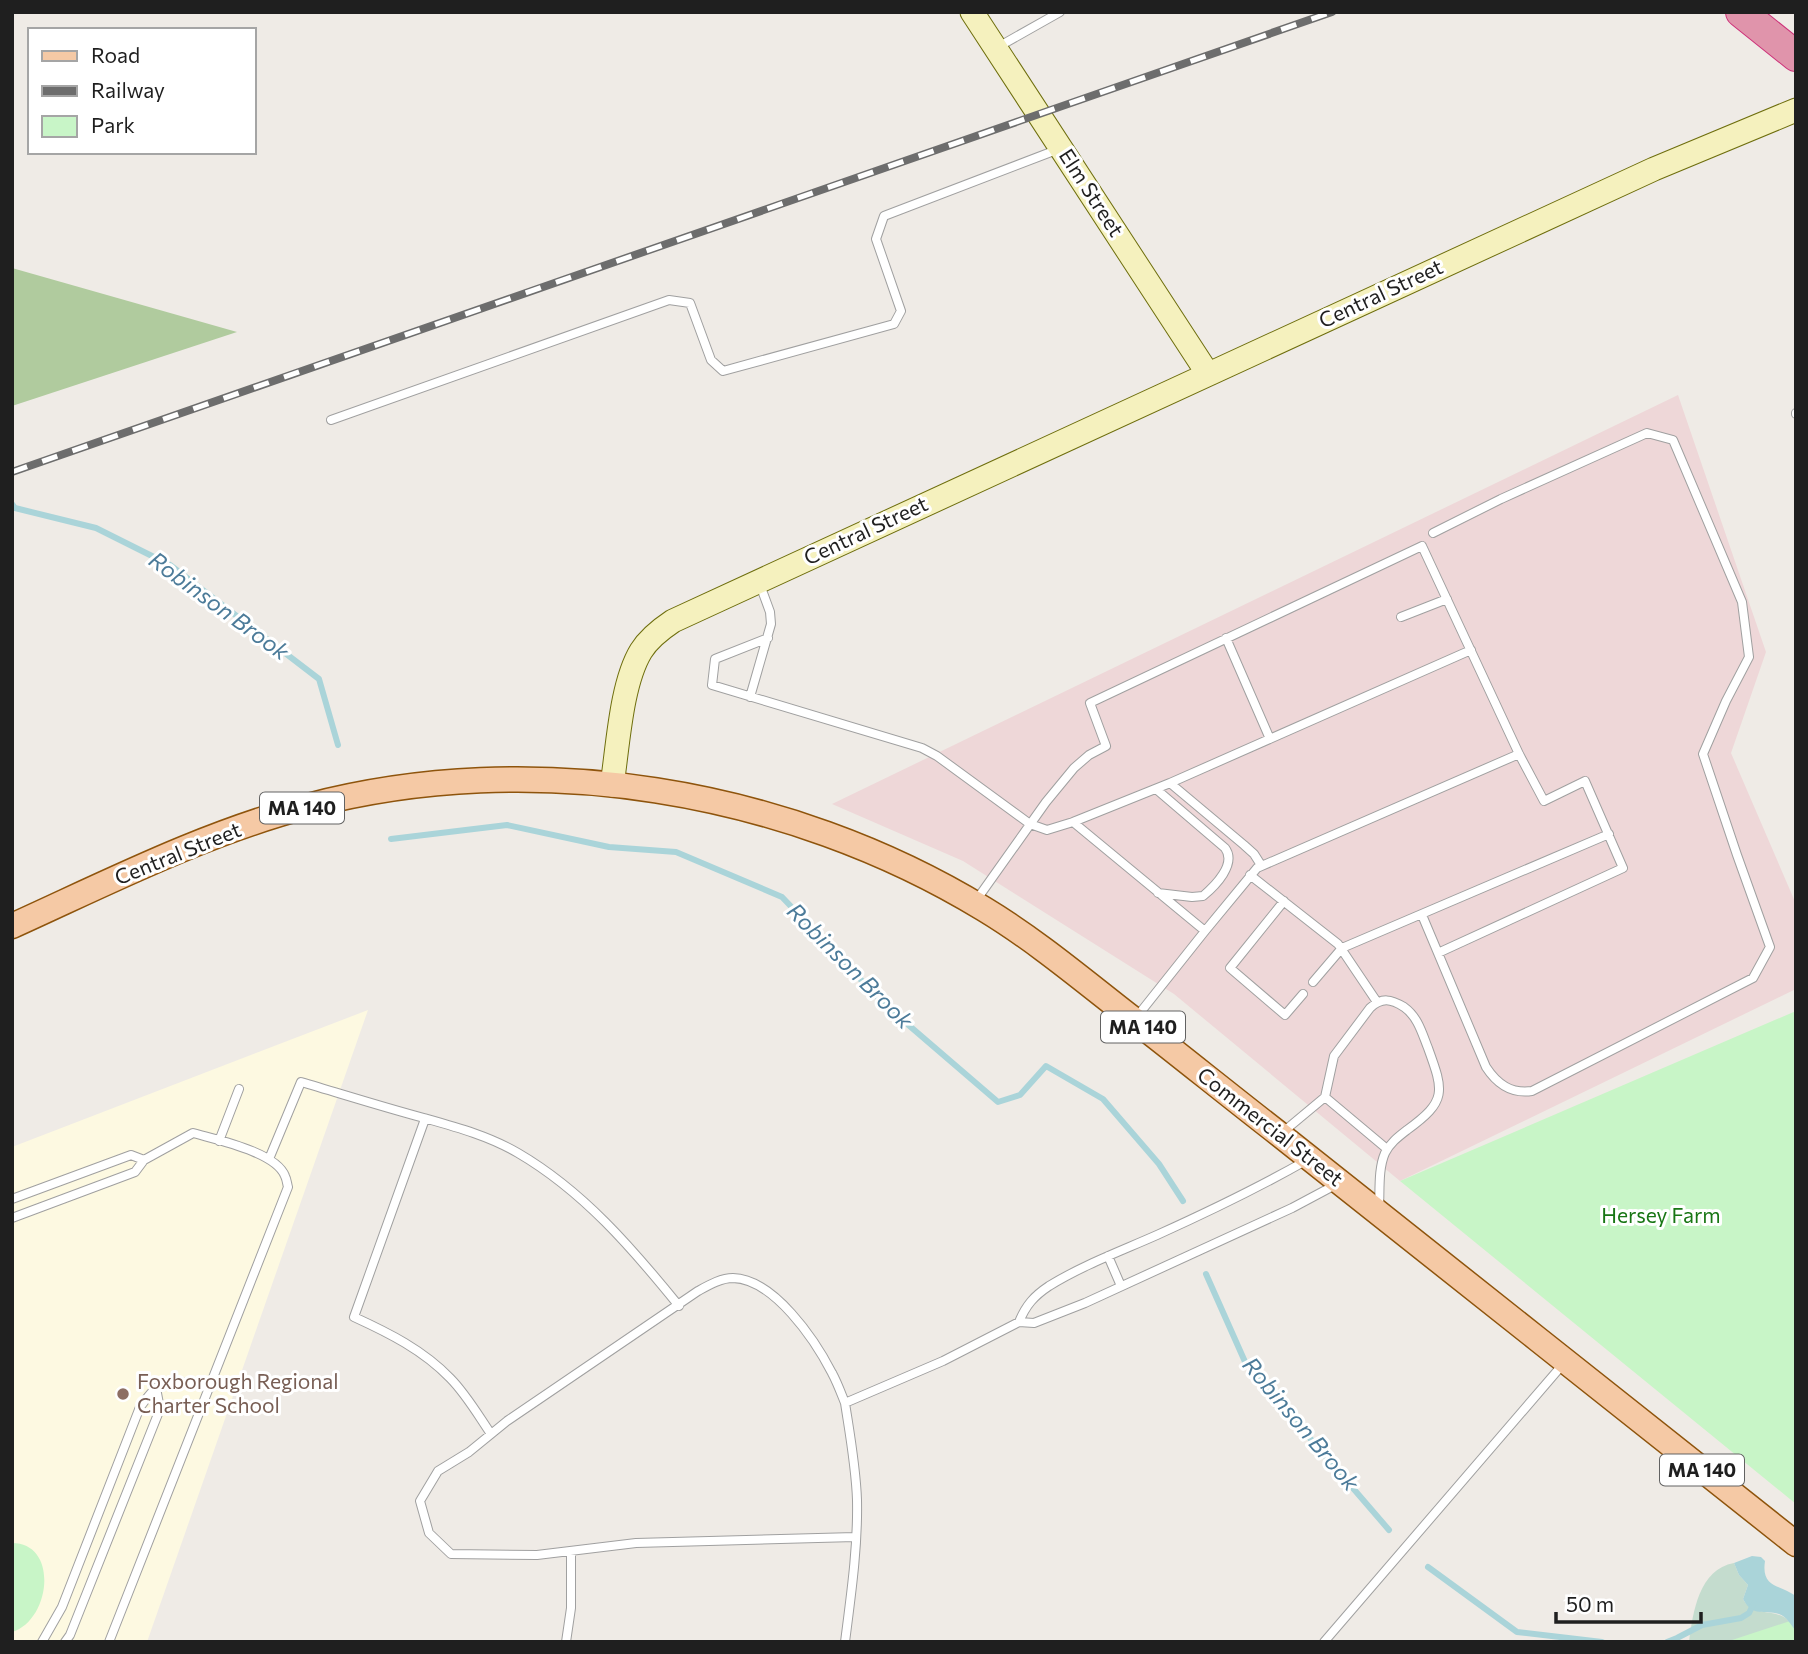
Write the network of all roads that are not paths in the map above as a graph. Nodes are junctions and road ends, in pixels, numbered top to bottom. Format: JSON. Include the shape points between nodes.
{"nodes":[{"id":1,"x":972,"y":12,"type":"edge"},
{"id":2,"x":1060,"y":12,"type":"edge"},
{"id":3,"x":1741,"y":12,"type":"edge"},
{"id":4,"x":996,"y":48,"type":"junction"},
{"id":5,"x":1792,"y":53,"type":"edge"},
{"id":6,"x":1796,"y":110,"type":"edge"},
{"id":7,"x":1062,"y":148,"type":"junction"},
{"id":8,"x":1208,"y":374,"type":"junction"},
{"id":9,"x":331,"y":420,"type":"dead end"},
{"id":10,"x":1433,"y":533,"type":"dead end"},
{"id":11,"x":758,"y":581,"type":"junction"},
{"id":12,"x":1447,"y":598,"type":"junction"},
{"id":13,"x":1401,"y":617,"type":"dead end"},
{"id":14,"x":768,"y":638,"type":"junction"},
{"id":15,"x":1226,"y":638,"type":"junction"},
{"id":16,"x":1471,"y":650,"type":"junction"},
{"id":17,"x":750,"y":697,"type":"junction"},
{"id":18,"x":1270,"y":739,"type":"junction"},
{"id":19,"x":1519,"y":754,"type":"junction"},
{"id":20,"x":1170,"y":783,"type":"junction"},
{"id":21,"x":612,"y":785,"type":"junction"},
{"id":22,"x":1156,"y":789,"type":"junction"},
{"id":23,"x":1073,"y":822,"type":"junction"},
{"id":24,"x":1030,"y":824,"type":"junction"},
{"id":25,"x":1609,"y":834,"type":"junction"},
{"id":26,"x":1261,"y":866,"type":"junction"},
{"id":27,"x":1250,"y":875,"type":"junction"},
{"id":28,"x":1158,"y":892,"type":"junction"},
{"id":29,"x":1284,"y":901,"type":"junction"},
{"id":30,"x":974,"y":903,"type":"junction"},
{"id":31,"x":1422,"y":915,"type":"junction"},
{"id":32,"x":12,"y":926,"type":"edge"},
{"id":33,"x":1205,"y":931,"type":"junction"},
{"id":34,"x":1342,"y":948,"type":"junction"},
{"id":35,"x":1438,"y":953,"type":"junction"},
{"id":36,"x":1313,"y":982,"type":"dead end"},
{"id":37,"x":1303,"y":994,"type":"dead end"},
{"id":38,"x":1377,"y":1002,"type":"junction"},
{"id":39,"x":1135,"y":1020,"type":"junction"},
{"id":40,"x":239,"y":1089,"type":"dead end"},
{"id":41,"x":1325,"y":1097,"type":"junction"},
{"id":42,"x":425,"y":1119,"type":"junction"},
{"id":43,"x":1280,"y":1135,"type":"junction"},
{"id":44,"x":219,"y":1141,"type":"junction"},
{"id":45,"x":1387,"y":1149,"type":"junction"},
{"id":46,"x":269,"y":1159,"type":"junction"},
{"id":47,"x":1310,"y":1159,"type":"junction"},
{"id":48,"x":144,"y":1160,"type":"junction"},
{"id":49,"x":1340,"y":1183,"type":"junction"},
{"id":50,"x":12,"y":1199,"type":"edge"},
{"id":51,"x":1379,"y":1213,"type":"junction"},
{"id":52,"x":12,"y":1218,"type":"edge"},
{"id":53,"x":1108,"y":1256,"type":"junction"},
{"id":54,"x":1121,"y":1286,"type":"junction"},
{"id":55,"x":679,"y":1306,"type":"junction"},
{"id":56,"x":1019,"y":1322,"type":"junction"},
{"id":57,"x":1566,"y":1361,"type":"junction"},
{"id":58,"x":156,"y":1388,"type":"junction"},
{"id":59,"x":210,"y":1388,"type":"junction"},
{"id":60,"x":845,"y":1403,"type":"junction"},
{"id":61,"x":491,"y":1434,"type":"junction"},
{"id":62,"x":855,"y":1537,"type":"junction"},
{"id":63,"x":1796,"y":1544,"type":"edge"},
{"id":64,"x":571,"y":1551,"type":"junction"},
{"id":65,"x":42,"y":1642,"type":"edge"},
{"id":66,"x":65,"y":1642,"type":"edge"},
{"id":67,"x":109,"y":1642,"type":"edge"},
{"id":68,"x":566,"y":1642,"type":"edge"},
{"id":69,"x":845,"y":1642,"type":"edge"},
{"id":70,"x":1324,"y":1642,"type":"edge"}],
"edges":[{"from":1,"to":4,"type":"main road","name":"Elm Street"},
{"from":2,"to":4,"type":"lane"},
{"from":3,"to":5,"type":"highway"},
{"from":4,"to":7,"type":"main road","name":"Elm Street"},
{"from":6,"to":8,"type":"main road","name":"Central Street","via":[[1666,163]]},
{"from":7,"to":8,"type":"main road","name":"Elm Street"},
{"from":7,"to":9,"type":"lane","via":[[884,216],[876,239],[901,311],[894,324],[723,371],[712,360],[690,303],[669,300]]},
{"from":8,"to":11,"type":"main road","name":"Central Street"},
{"from":10,"to":35,"type":"lane","via":[[1647,433],[1673,440],[1742,603],[1748,657],[1703,754],[1770,947],[1753,978],[1524,1092],[1498,1083],[1486,1068]]},
{"from":11,"to":14,"type":"lane","via":[[771,619]]},
{"from":11,"to":21,"type":"main road","name":"Central Street","via":[[682,616],[646,643],[628,685]]},
{"from":12,"to":13,"type":"lane"},
{"from":12,"to":15,"type":"lane","via":[[1422,546]]},
{"from":12,"to":16,"type":"lane"},
{"from":14,"to":17,"type":"lane"},
{"from":14,"to":17,"type":"lane","via":[[715,659],[712,685]]},
{"from":15,"to":18,"type":"lane"},
{"from":15,"to":24,"type":"lane","via":[[1090,703],[1107,746],[1074,768]]},
{"from":16,"to":18,"type":"lane"},
{"from":16,"to":19,"type":"lane"},
{"from":17,"to":24,"type":"lane","via":[[922,748]]},
{"from":18,"to":20,"type":"lane"},
{"from":19,"to":25,"type":"lane","via":[[1544,801],[1586,781]]},
{"from":19,"to":26,"type":"lane"},
{"from":20,"to":22,"type":"lane"},
{"from":20,"to":26,"type":"lane","via":[[1244,845]]},
{"from":21,"to":30,"type":"main road","name":"Commercial Street","number":"MA 140","via":[[714,801],[797,824],[879,855]]},
{"from":21,"to":32,"type":"main road","name":"Central Street","number":"MA 140","via":[[451,783],[317,804],[204,841]]},
{"from":22,"to":23,"type":"lane"},
{"from":22,"to":28,"type":"lane","via":[[1225,848],[1230,859],[1203,897]]},
{"from":23,"to":24,"type":"lane","via":[[1047,830]]},
{"from":23,"to":28,"type":"lane"},
{"from":24,"to":30,"type":"lane"},
{"from":25,"to":31,"type":"lane"},
{"from":25,"to":35,"type":"lane","via":[[1623,868]]},
{"from":26,"to":27,"type":"lane"},
{"from":27,"to":29,"type":"lane"},
{"from":27,"to":33,"type":"lane"},
{"from":28,"to":33,"type":"lane"},
{"from":29,"to":34,"type":"lane"},
{"from":29,"to":37,"type":"lane","via":[[1230,968],[1285,1015]]},
{"from":30,"to":39,"type":"main road","name":"Commercial Street","number":"MA 140","via":[[1042,948]]},
{"from":31,"to":34,"type":"lane"},
{"from":31,"to":35,"type":"lane"},
{"from":33,"to":39,"type":"lane"},
{"from":34,"to":36,"type":"lane"},
{"from":34,"to":38,"type":"lane"},
{"from":38,"to":41,"type":"lane","via":[[1337,1050]]},
{"from":38,"to":45,"type":"lane","via":[[1392,1001],[1414,1016],[1439,1086],[1432,1111]]},
{"from":39,"to":43,"type":"main road","name":"Commercial Street","number":"MA 140"},
{"from":40,"to":44,"type":"lane"},
{"from":41,"to":43,"type":"lane"},
{"from":41,"to":45,"type":"lane"},
{"from":42,"to":46,"type":"lane","via":[[301,1082]]},
{"from":42,"to":55,"type":"lane","via":[[466,1129],[517,1152],[559,1181],[639,1256]]},
{"from":42,"to":61,"type":"lane","via":[[354,1317],[423,1354],[456,1385]]},
{"from":43,"to":47,"type":"main road","name":"Commercial Street","number":"MA 140"},
{"from":44,"to":46,"type":"lane"},
{"from":44,"to":48,"type":"lane","via":[[193,1133]]},
{"from":45,"to":51,"type":"lane"},
{"from":46,"to":59,"type":"lane","via":[[285,1175],[288,1187]]},
{"from":47,"to":49,"type":"main road","name":"Commercial Street","number":"MA 140"},
{"from":47,"to":53,"type":"lane"},
{"from":48,"to":50,"type":"lane","via":[[131,1155]]},
{"from":48,"to":52,"type":"lane","via":[[135,1172]]},
{"from":49,"to":51,"type":"main road","name":"Commercial Street","number":"MA 140"},
{"from":49,"to":54,"type":"lane"},
{"from":51,"to":57,"type":"main road","name":"Commercial Street","number":"MA 140"},
{"from":53,"to":54,"type":"lane"},
{"from":53,"to":56,"type":"lane","via":[[1048,1287],[1030,1301]]},
{"from":54,"to":56,"type":"lane","via":[[1048,1319]]},
{"from":55,"to":60,"type":"lane","via":[[720,1280],[744,1279],[760,1286],[784,1306],[822,1354]]},
{"from":55,"to":61,"type":"lane"},
{"from":56,"to":60,"type":"lane"},
{"from":57,"to":63,"type":"main road","name":"Commercial Street","number":"MA 140"},
{"from":57,"to":70,"type":"lane"},
{"from":58,"to":59,"type":"lane","via":[[184,1382]]},
{"from":58,"to":65,"type":"lane","via":[[140,1406],[62,1607]]},
{"from":58,"to":66,"type":"lane","via":[[160,1409]]},
{"from":59,"to":67,"type":"lane"},
{"from":60,"to":62,"type":"lane","via":[[856,1481]]},
{"from":61,"to":64,"type":"lane","via":[[438,1471],[421,1502],[429,1533],[451,1554]]},
{"from":62,"to":64,"type":"lane","via":[[636,1543]]},
{"from":62,"to":69,"type":"lane"},
{"from":64,"to":68,"type":"lane"}]}
